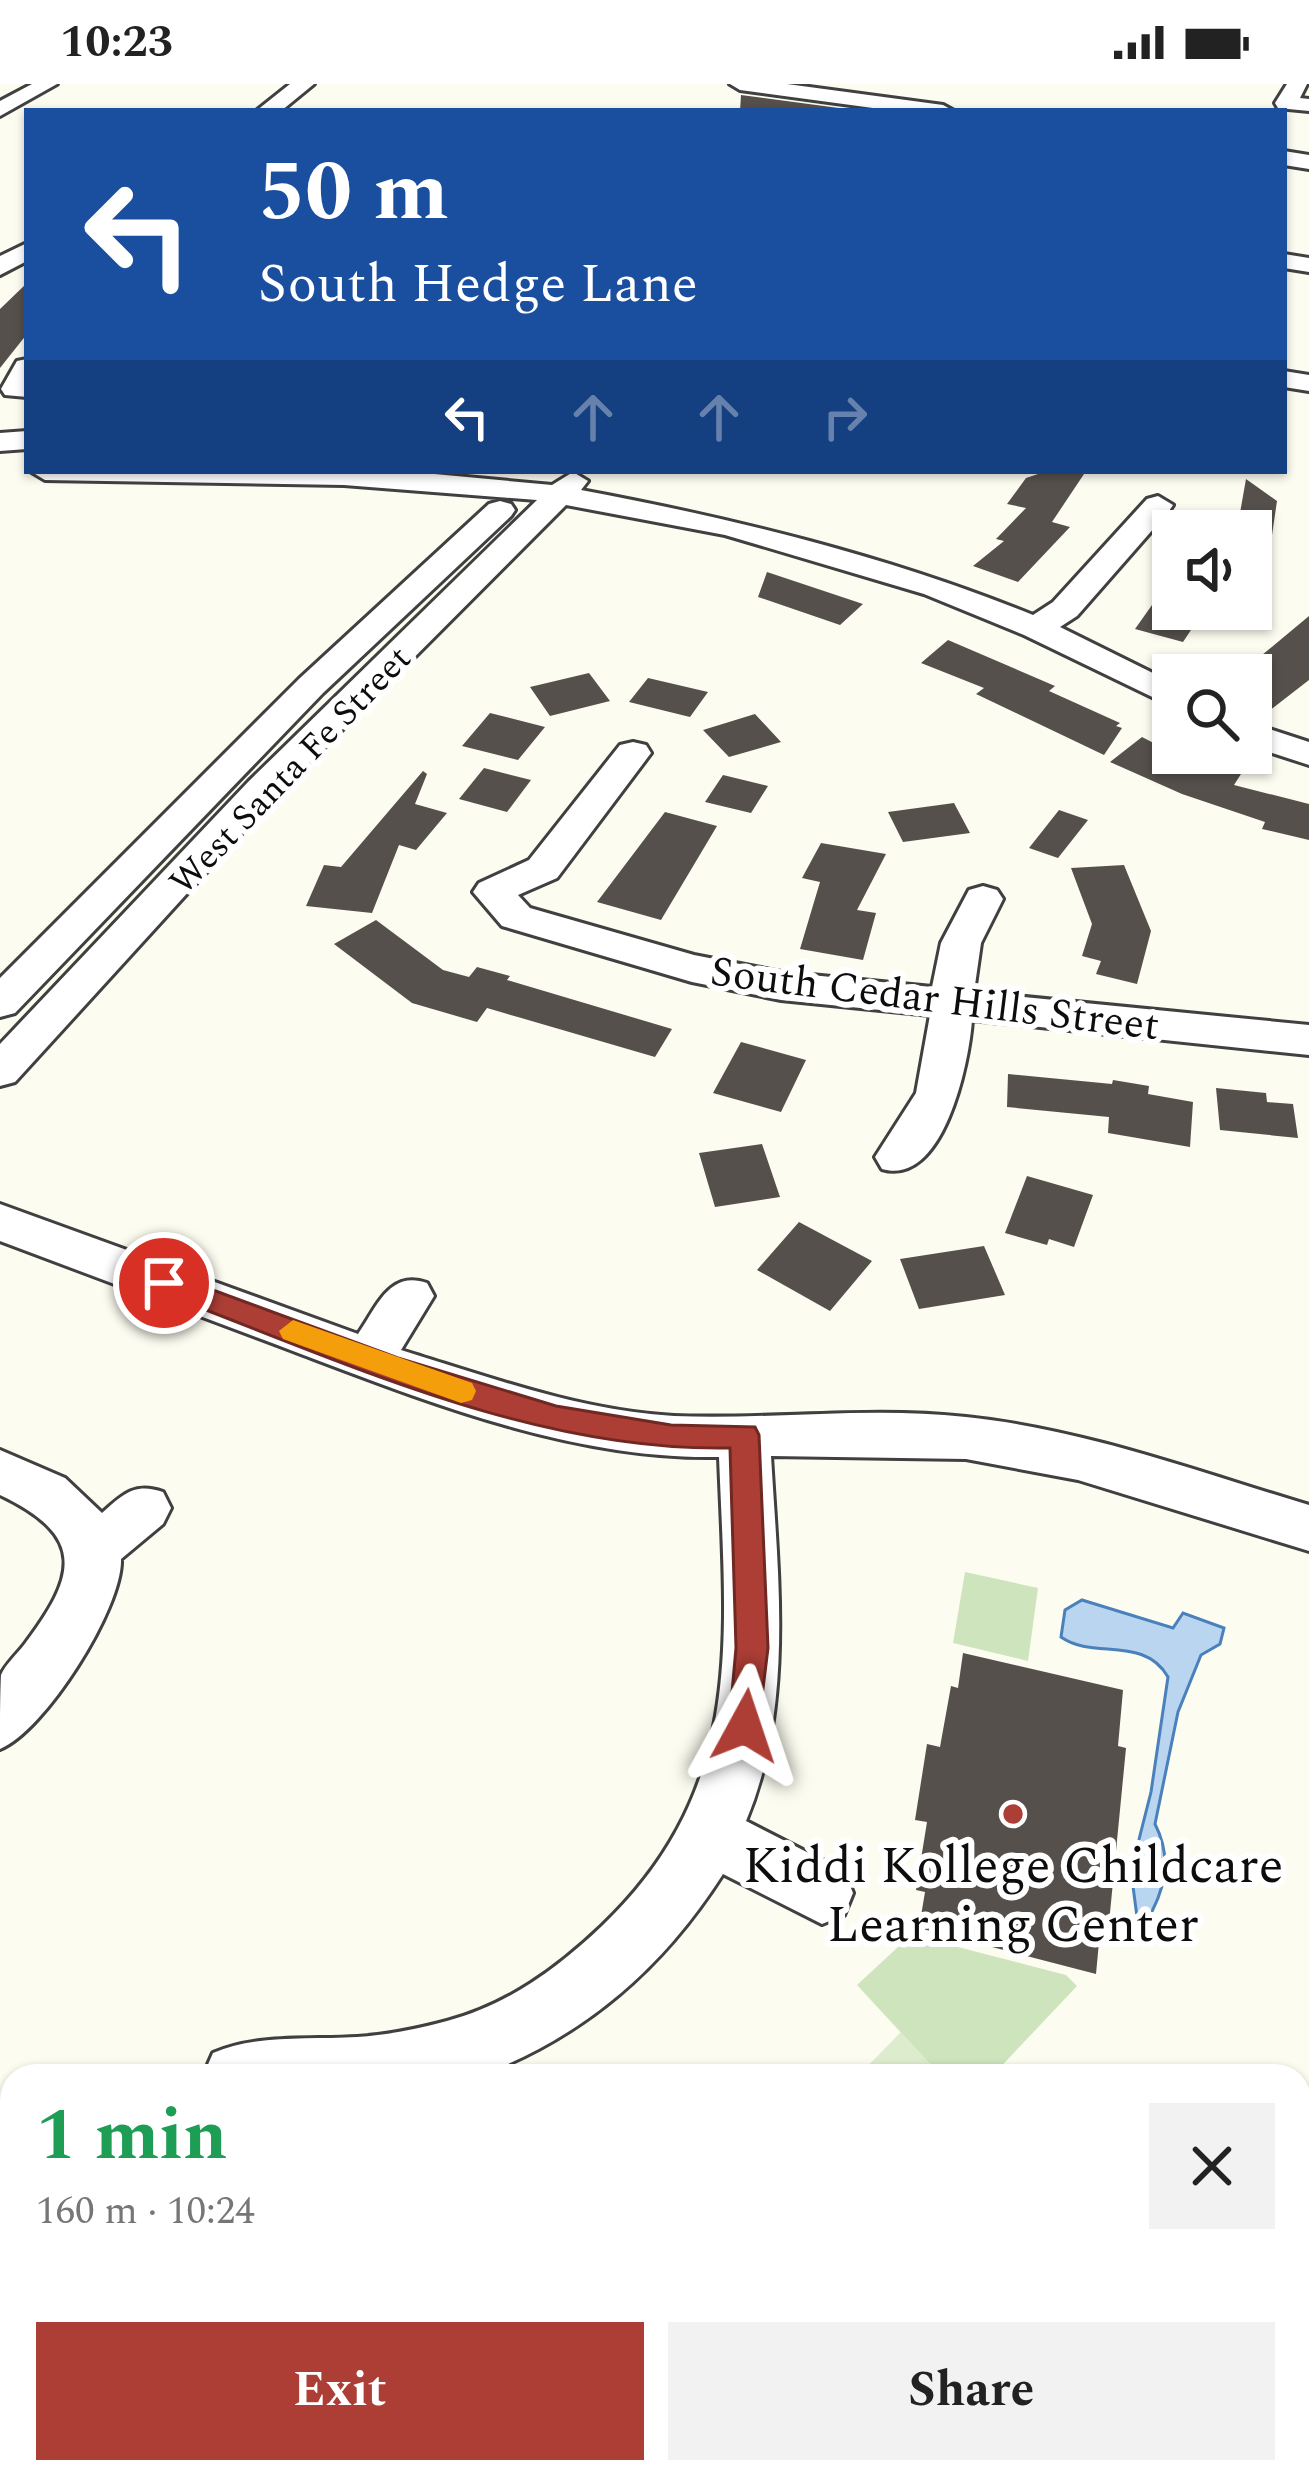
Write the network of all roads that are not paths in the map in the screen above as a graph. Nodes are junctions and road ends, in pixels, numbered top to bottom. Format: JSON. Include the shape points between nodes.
{"nodes":[{"id":1,"x":47,"y":84,"type":"edge"},
{"id":2,"x":304,"y":84,"type":"edge"},
{"id":3,"x":740,"y":84,"type":"edge"},
{"id":4,"x":947,"y":84,"type":"edge"},
{"id":5,"x":1297,"y":84,"type":"edge"},
{"id":6,"x":1309,"y":105,"type":"edge"},
{"id":7,"x":271,"y":108,"type":"edge"},
{"id":8,"x":911,"y":108,"type":"edge"},
{"id":9,"x":919,"y":108,"type":"edge"},
{"id":10,"x":0,"y":110,"type":"edge"},
{"id":11,"x":224,"y":474,"type":"edge"},
{"id":12,"x":538,"y":480,"type":"edge"},
{"id":13,"x":1158,"y":506,"type":"dead end"},
{"id":14,"x":1036,"y":628,"type":"junction"},
{"id":15,"x":1152,"y":686,"type":"edge"},
{"id":16,"x":1272,"y":741,"type":"edge"},
{"id":17,"x":633,"y":753,"type":"dead end"},
{"id":18,"x":1309,"y":754,"type":"edge"},
{"id":19,"x":982,"y":898,"type":"dead end"},
{"id":20,"x":0,"y":1003,"type":"edge"},
{"id":21,"x":950,"y":1003,"type":"junction"},
{"id":22,"x":1309,"y":1040,"type":"edge"},
{"id":23,"x":0,"y":1071,"type":"edge"},
{"id":24,"x":898,"y":1157,"type":"dead end"},
{"id":25,"x":0,"y":1222,"type":"edge"},
{"id":26,"x":410,"y":1296,"type":"dead end"},
{"id":27,"x":368,"y":1359,"type":"junction"},
{"id":28,"x":744,"y":1435,"type":"junction"},
{"id":29,"x":0,"y":1472,"type":"edge"},
{"id":30,"x":144,"y":1508,"type":"dead end"},
{"id":31,"x":1309,"y":1528,"type":"edge"},
{"id":32,"x":90,"y":1549,"type":"junction"},
{"id":33,"x":0,"y":1722,"type":"edge"},
{"id":34,"x":713,"y":1836,"type":"junction"},
{"id":35,"x":822,"y":1893,"type":"dead end"},
{"id":36,"x":398,"y":2064,"type":"edge"}],
"edges":[{"from":1,"to":10,"type":"street"},
{"from":2,"to":7,"type":"street"},
{"from":3,"to":8,"type":"street"},
{"from":4,"to":9,"type":"street"},
{"from":5,"to":6,"type":"street","via":[[1286,103]]},
{"from":11,"to":12,"type":"street"},
{"from":12,"to":14,"type":"street","via":[[765,525]]},
{"from":12,"to":20,"type":"street","name":"West Santa Fe Street","via":[[311,686]]},
{"from":12,"to":23,"type":"street","name":"West Santa Fe Street"},
{"from":13,"to":14,"type":"street","via":[[1065,609]]},
{"from":14,"to":15,"type":"street"},
{"from":16,"to":18,"type":"street"},
{"from":17,"to":21,"type":"street","name":"South Cedar Hills Street","via":[[543,869],[494,892],[516,917],[781,986]]},
{"from":19,"to":21,"type":"street","via":[[960,933]]},
{"from":21,"to":22,"type":"street","name":"South Cedar Hills Street"},
{"from":21,"to":24,"type":"street","via":[[946,1067],[929,1117]]},
{"from":25,"to":27,"type":"street"},
{"from":26,"to":27,"type":"street"},
{"from":27,"to":28,"type":"street","via":[[577,1423],[671,1437]]},
{"from":28,"to":31,"type":"street","via":[[966,1438],[1137,1474]]},
{"from":28,"to":34,"type":"street","via":[[750,1668],[735,1783]]},
{"from":29,"to":32,"type":"street","via":[[59,1503]]},
{"from":30,"to":32,"type":"street"},
{"from":32,"to":33,"type":"street","via":[[89,1590]]},
{"from":34,"to":35,"type":"street"},
{"from":34,"to":36,"type":"street","via":[[680,1891],[625,1951],[525,2026]]}]}
